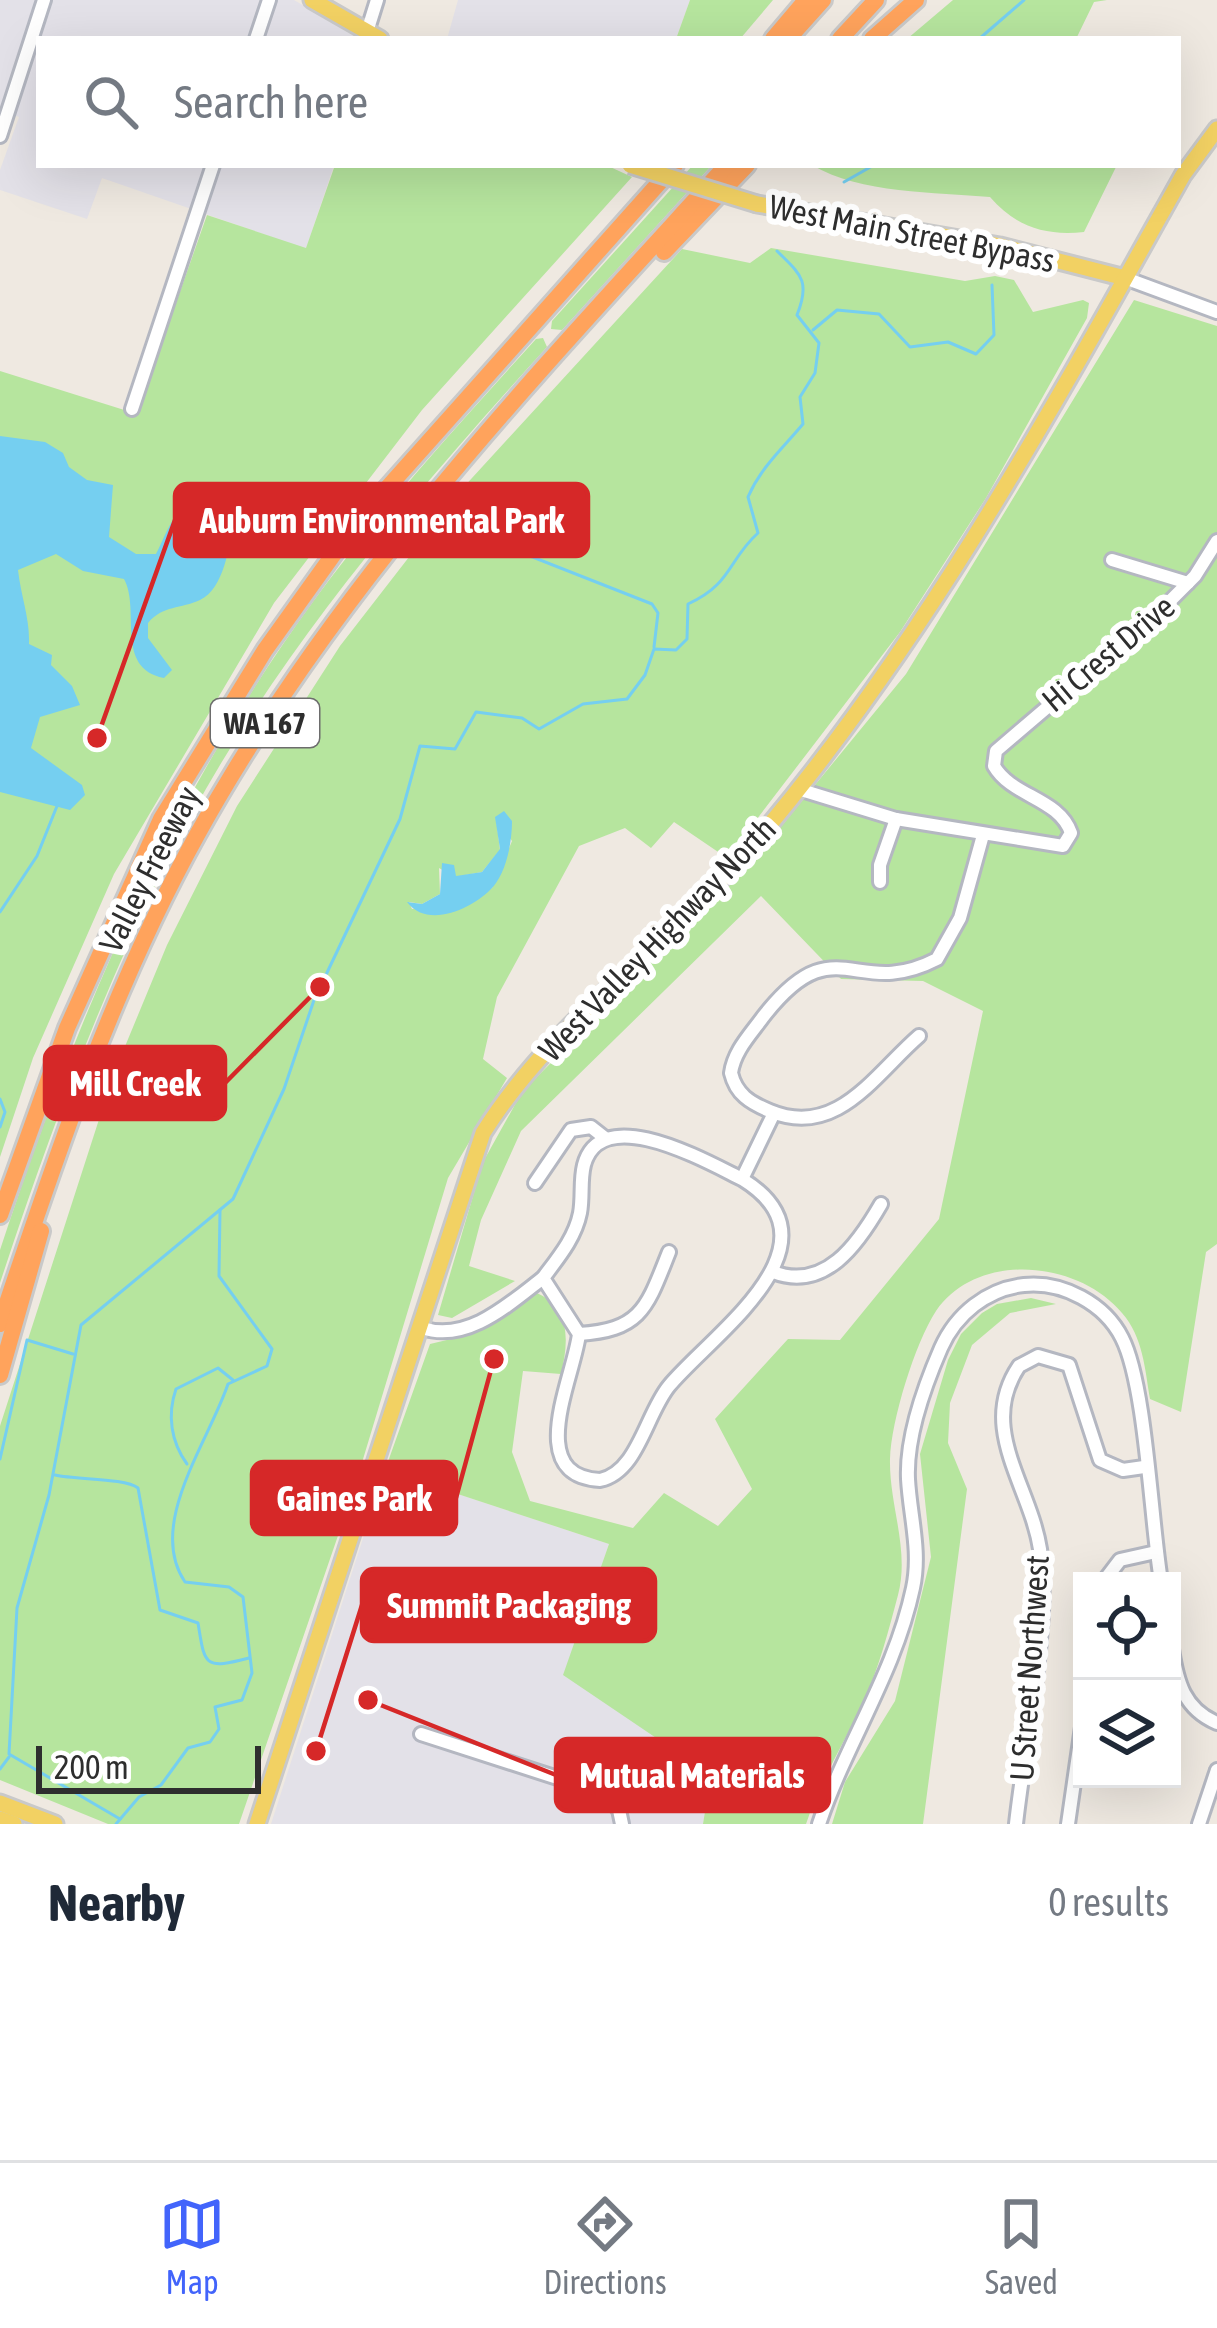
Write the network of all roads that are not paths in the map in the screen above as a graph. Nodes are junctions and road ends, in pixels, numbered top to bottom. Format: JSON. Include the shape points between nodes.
{"nodes":[{"id":1,"x":44,"y":0,"type":"edge"},
{"id":2,"x":269,"y":0,"type":"edge"},
{"id":3,"x":312,"y":0,"type":"edge"},
{"id":4,"x":377,"y":0,"type":"edge"},
{"id":5,"x":806,"y":0,"type":"edge"},
{"id":6,"x":823,"y":0,"type":"edge"},
{"id":7,"x":873,"y":0,"type":"edge"},
{"id":8,"x":916,"y":0,"type":"edge"},
{"id":9,"x":374,"y":35,"type":"edge"},
{"id":10,"x":257,"y":36,"type":"edge"},
{"id":11,"x":775,"y":36,"type":"edge"},
{"id":12,"x":791,"y":36,"type":"edge"},
{"id":13,"x":842,"y":36,"type":"edge"},
{"id":14,"x":875,"y":36,"type":"edge"},
{"id":15,"x":1217,"y":129,"type":"edge"},
{"id":16,"x":0,"y":136,"type":"edge"},
{"id":17,"x":212,"y":168,"type":"edge"},
{"id":18,"x":640,"y":168,"type":"edge"},
{"id":19,"x":660,"y":168,"type":"edge"},
{"id":20,"x":672,"y":168,"type":"edge"},
{"id":21,"x":724,"y":168,"type":"edge"},
{"id":22,"x":744,"y":168,"type":"edge"},
{"id":23,"x":584,"y":262,"type":"junction"},
{"id":24,"x":1126,"y":278,"type":"junction"},
{"id":25,"x":1217,"y":313,"type":"edge"},
{"id":26,"x":564,"y":349,"type":"junction"},
{"id":27,"x":132,"y":409,"type":"dead end"},
{"id":28,"x":1217,"y":542,"type":"edge"},
{"id":29,"x":1112,"y":560,"type":"dead end"},
{"id":30,"x":1188,"y":583,"type":"junction"},
{"id":31,"x":798,"y":789,"type":"junction"},
{"id":32,"x":896,"y":819,"type":"junction"},
{"id":33,"x":983,"y":835,"type":"junction"},
{"id":34,"x":880,"y":882,"type":"dead end"},
{"id":35,"x":920,"y":1036,"type":"dead end"},
{"id":36,"x":774,"y":1113,"type":"junction"},
{"id":37,"x":605,"y":1138,"type":"junction"},
{"id":38,"x":56,"y":1154,"type":"junction"},
{"id":39,"x":742,"y":1179,"type":"junction"},
{"id":40,"x":536,"y":1183,"type":"dead end"},
{"id":41,"x":881,"y":1204,"type":"dead end"},
{"id":42,"x":0,"y":1215,"type":"edge"},
{"id":43,"x":669,"y":1252,"type":"dead end"},
{"id":44,"x":773,"y":1273,"type":"junction"},
{"id":45,"x":542,"y":1278,"type":"junction"},
{"id":46,"x":0,"y":1324,"type":"edge"},
{"id":47,"x":422,"y":1328,"type":"junction"},
{"id":48,"x":579,"y":1334,"type":"junction"},
{"id":49,"x":0,"y":1375,"type":"edge"},
{"id":50,"x":1144,"y":1467,"type":"junction"},
{"id":51,"x":1156,"y":1552,"type":"junction"},
{"id":52,"x":1111,"y":1572,"type":"edge"},
{"id":53,"x":1159,"y":1572,"type":"edge"},
{"id":54,"x":1181,"y":1677,"type":"edge"},
{"id":55,"x":1217,"y":1723,"type":"edge"},
{"id":56,"x":421,"y":1734,"type":"dead end"},
{"id":57,"x":1217,"y":1770,"type":"edge"},
{"id":58,"x":1073,"y":1788,"type":"edge"},
{"id":59,"x":0,"y":1803,"type":"edge"},
{"id":60,"x":0,"y":1819,"type":"edge"},
{"id":61,"x":14,"y":1824,"type":"edge"},
{"id":62,"x":56,"y":1824,"type":"edge"},
{"id":63,"x":257,"y":1824,"type":"edge"},
{"id":64,"x":622,"y":1824,"type":"edge"},
{"id":65,"x":819,"y":1824,"type":"edge"},
{"id":66,"x":1016,"y":1824,"type":"edge"},
{"id":67,"x":1068,"y":1824,"type":"edge"},
{"id":68,"x":1199,"y":1824,"type":"edge"}],
"edges":[{"from":1,"to":16,"type":"street"},
{"from":2,"to":10,"type":"street"},
{"from":3,"to":9,"type":"main road"},
{"from":4,"to":9,"type":"street"},
{"from":5,"to":11,"type":"highway"},
{"from":6,"to":12,"type":"highway"},
{"from":7,"to":13,"type":"highway"},
{"from":8,"to":14,"type":"highway"},
{"from":15,"to":24,"type":"main road","name":"West Valley Highway North"},
{"from":17,"to":27,"type":"street"},
{"from":18,"to":24,"type":"main road","name":"West Main Street Bypass","bridge":true,"via":[[757,204],[1004,247]]},
{"from":19,"to":23,"type":"highway"},
{"from":20,"to":23,"type":"highway","name":"Valley Freeway","number":"WA 167"},
{"from":21,"to":26,"type":"highway","name":"Valley Freeway","number":"WA 167"},
{"from":22,"to":26,"type":"highway"},
{"from":23,"to":42,"type":"highway","name":"Valley Freeway","number":"WA 167","via":[[356,523],[206,742],[95,962]]},
{"from":24,"to":25,"type":"street"},
{"from":24,"to":31,"type":"main road","name":"West Valley Highway North","via":[[980,531]]},
{"from":26,"to":38,"type":"highway","name":"Valley Freeway","number":"WA 167","via":[[391,546],[250,745],[159,908]]},
{"from":28,"to":30,"type":"street","name":"Hi Crest Drive"},
{"from":29,"to":30,"type":"street"},
{"from":30,"to":33,"type":"street","name":"Hi Crest Drive","via":[[1000,743],[993,758],[1005,783],[1055,810],[1071,833],[1063,846]]},
{"from":31,"to":32,"type":"street"},
{"from":31,"to":47,"type":"main road","name":"West Valley Highway North","via":[[500,1106],[472,1158]]},
{"from":32,"to":33,"type":"street"},
{"from":32,"to":34,"type":"street"},
{"from":33,"to":36,"type":"street","via":[[960,918],[937,958],[885,974],[811,970],[784,990],[738,1051],[734,1085]]},
{"from":35,"to":36,"type":"street","via":[[834,1114]]},
{"from":36,"to":39,"type":"street"},
{"from":37,"to":39,"type":"street","via":[[685,1151]]},
{"from":37,"to":40,"type":"street","via":[[591,1127],[571,1130]]},
{"from":37,"to":45,"type":"street","via":[[584,1165],[573,1233]]},
{"from":38,"to":46,"type":"highway","name":"Valley Freeway","number":"WA 167"},
{"from":38,"to":49,"type":"highway"},
{"from":39,"to":44,"type":"street","via":[[772,1211]]},
{"from":41,"to":44,"type":"street","via":[[864,1234],[823,1272],[805,1280]]},
{"from":43,"to":48,"type":"street","via":[[632,1323]]},
{"from":44,"to":48,"type":"street","via":[[668,1387],[614,1477],[588,1480],[566,1466],[557,1448]]},
{"from":45,"to":47,"type":"street","via":[[459,1333]]},
{"from":45,"to":48,"type":"street"},
{"from":47,"to":63,"type":"main road","name":"West Valley Highway North"},
{"from":50,"to":51,"type":"street"},
{"from":50,"to":65,"type":"street","via":[[1129,1355],[1105,1315],[1070,1292],[1040,1285],[989,1295],[964,1313],[938,1353],[910,1444],[912,1592],[880,1691]]},
{"from":50,"to":66,"type":"street","name":"U Street Northwest","via":[[1124,1470],[1100,1460],[1069,1365],[1038,1356],[1019,1366],[999,1426],[1037,1533],[1042,1582]]},
{"from":51,"to":52,"type":"street","via":[[1120,1560]]},
{"from":51,"to":53,"type":"street"},
{"from":54,"to":55,"type":"street","via":[[1190,1705]]},
{"from":56,"to":64,"type":"street","via":[[593,1788],[614,1799]]},
{"from":57,"to":68,"type":"street"},
{"from":58,"to":67,"type":"street"},
{"from":59,"to":62,"type":"main road"},
{"from":60,"to":61,"type":"main road"}]}
